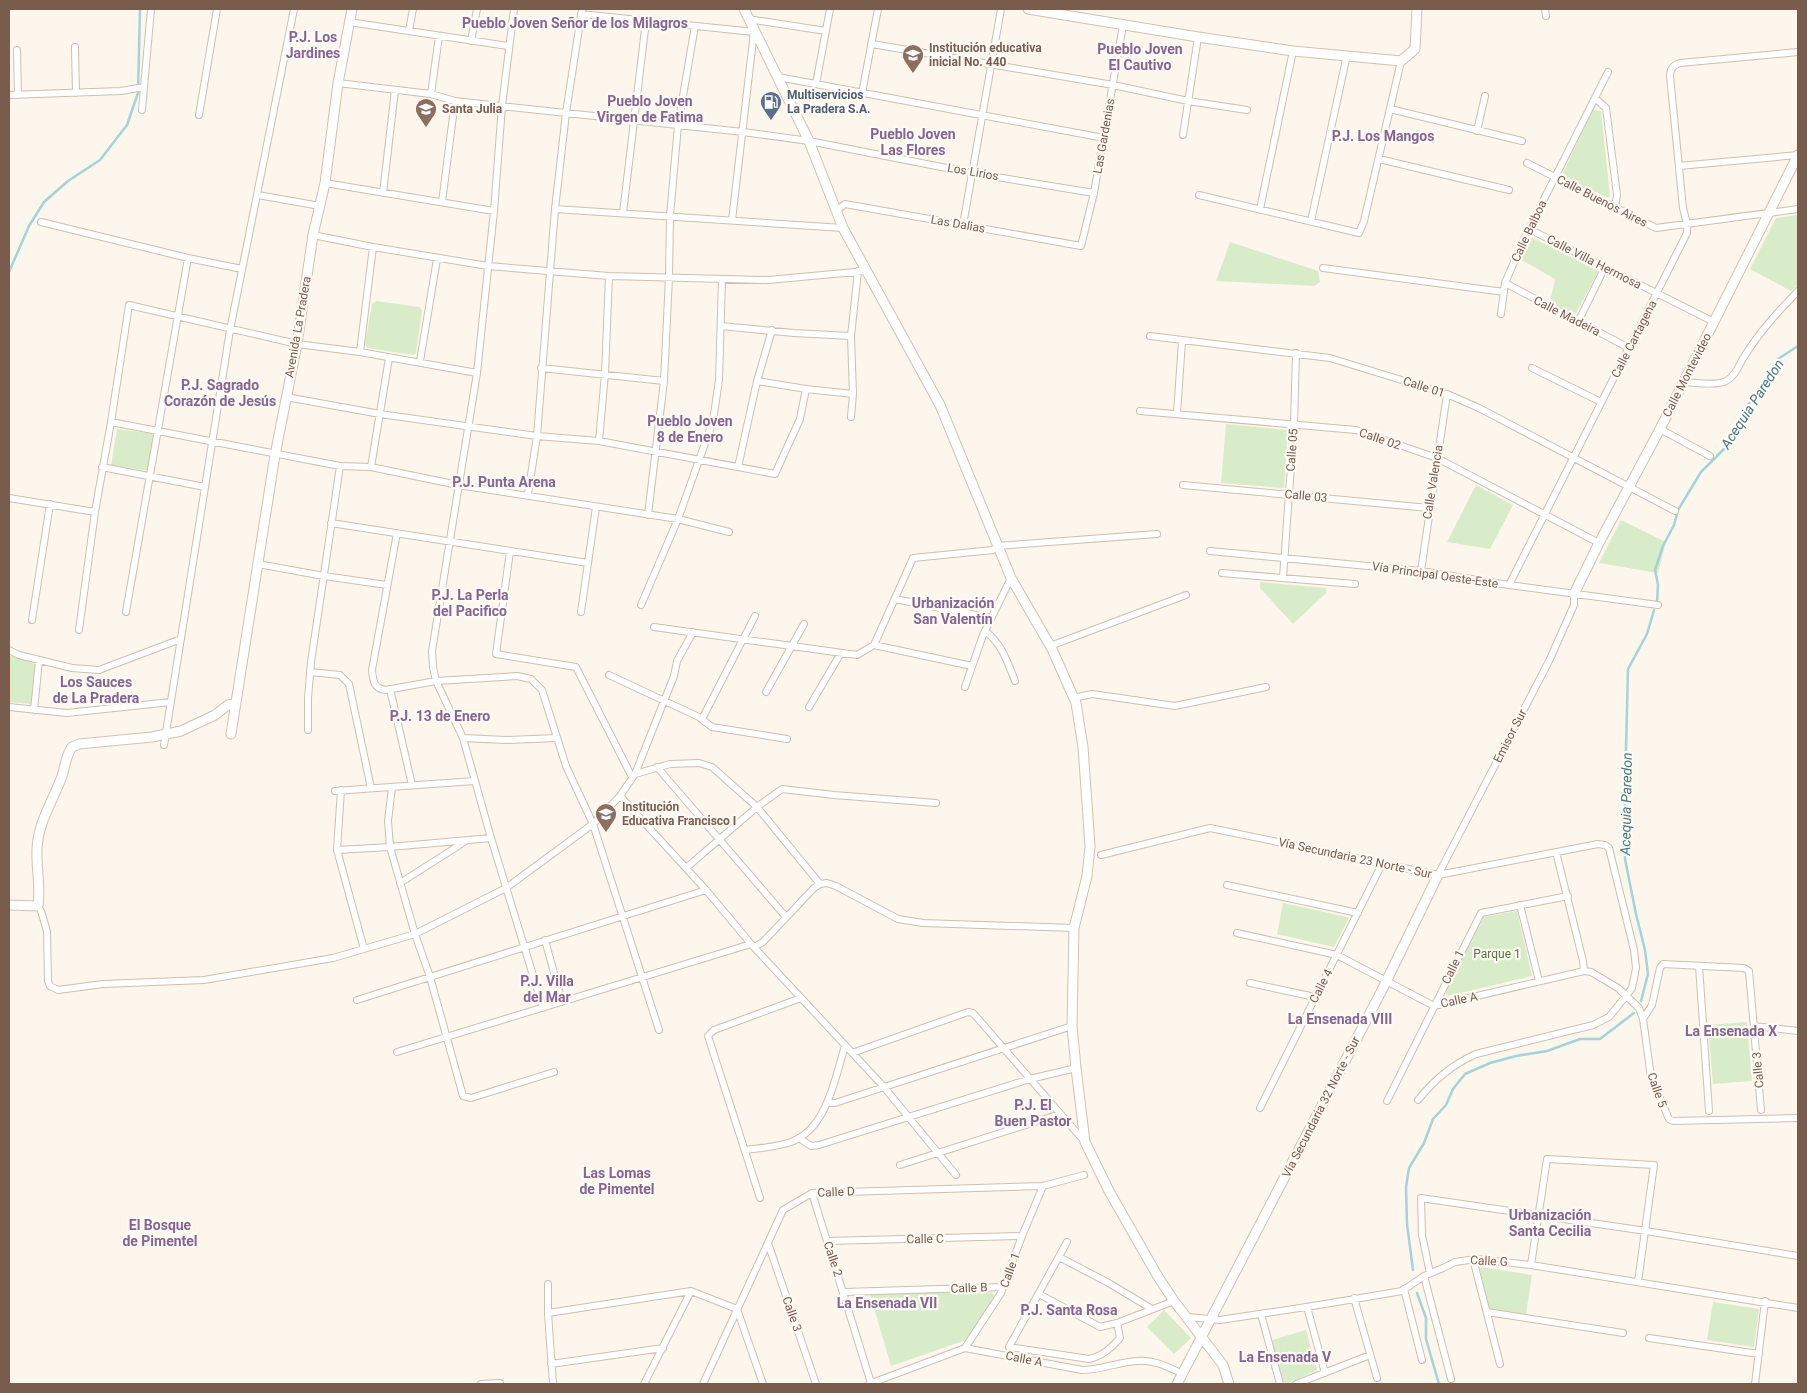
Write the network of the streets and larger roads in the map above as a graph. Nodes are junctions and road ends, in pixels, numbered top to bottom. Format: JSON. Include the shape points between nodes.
{"nodes":[{"id":1,"x":151,"y":9,"type":"edge"},
{"id":2,"x":217,"y":9,"type":"edge"},
{"id":3,"x":294,"y":9,"type":"edge"},
{"id":4,"x":352,"y":9,"type":"edge"},
{"id":5,"x":413,"y":9,"type":"edge"},
{"id":6,"x":477,"y":9,"type":"edge"},
{"id":7,"x":514,"y":9,"type":"edge"},
{"id":8,"x":744,"y":9,"type":"edge"},
{"id":9,"x":830,"y":9,"type":"edge"},
{"id":10,"x":878,"y":9,"type":"edge"},
{"id":11,"x":1001,"y":9,"type":"edge"},
{"id":12,"x":1028,"y":9,"type":"edge"},
{"id":13,"x":1417,"y":9,"type":"edge"},
{"id":14,"x":582,"y":11,"type":"edge"},
{"id":15,"x":748,"y":18,"type":"junction"},
{"id":16,"x":646,"y":21,"type":"junction"},
{"id":17,"x":349,"y":22,"type":"junction"},
{"id":18,"x":1123,"y":25,"type":"junction"},
{"id":19,"x":695,"y":26,"type":"junction"},
{"id":20,"x":409,"y":31,"type":"junction"},
{"id":21,"x":826,"y":31,"type":"junction"},
{"id":22,"x":754,"y":32,"type":"junction"},
{"id":23,"x":439,"y":36,"type":"junction"},
{"id":24,"x":1198,"y":37,"type":"junction"},
{"id":25,"x":472,"y":40,"type":"junction"},
{"id":26,"x":872,"y":44,"type":"junction"},
{"id":27,"x":508,"y":46,"type":"junction"},
{"id":28,"x":74,"y":47,"type":"dead end"},
{"id":29,"x":17,"y":50,"type":"dead end"},
{"id":30,"x":1293,"y":51,"type":"junction"},
{"id":31,"x":1798,"y":52,"type":"edge"},
{"id":32,"x":1347,"y":55,"type":"junction"},
{"id":33,"x":1401,"y":61,"type":"junction"},
{"id":34,"x":990,"y":64,"type":"junction"},
{"id":35,"x":1608,"y":72,"type":"dead end"},
{"id":36,"x":778,"y":77,"type":"junction"},
{"id":37,"x":338,"y":83,"type":"junction"},
{"id":38,"x":816,"y":84,"type":"junction"},
{"id":39,"x":1113,"y":85,"type":"junction"},
{"id":40,"x":140,"y":87,"type":"junction"},
{"id":41,"x":395,"y":90,"type":"junction"},
{"id":42,"x":76,"y":93,"type":"junction"},
{"id":43,"x":862,"y":93,"type":"junction"},
{"id":44,"x":430,"y":94,"type":"junction"},
{"id":45,"x":18,"y":95,"type":"junction"},
{"id":46,"x":9,"y":96,"type":"edge"},
{"id":47,"x":1485,"y":96,"type":"dead end"},
{"id":48,"x":1595,"y":98,"type":"junction"},
{"id":49,"x":455,"y":101,"type":"junction"},
{"id":50,"x":1188,"y":101,"type":"junction"},
{"id":51,"x":502,"y":106,"type":"junction"},
{"id":52,"x":1390,"y":109,"type":"junction"},
{"id":53,"x":142,"y":110,"type":"dead end"},
{"id":54,"x":1247,"y":110,"type":"dead end"},
{"id":55,"x":566,"y":113,"type":"junction"},
{"id":56,"x":199,"y":115,"type":"dead end"},
{"id":57,"x":982,"y":116,"type":"junction"},
{"id":58,"x":634,"y":121,"type":"junction"},
{"id":59,"x":678,"y":125,"type":"junction"},
{"id":60,"x":1477,"y":130,"type":"junction"},
{"id":61,"x":743,"y":132,"type":"junction"},
{"id":62,"x":1182,"y":135,"type":"dead end"},
{"id":63,"x":1104,"y":138,"type":"junction"},
{"id":64,"x":808,"y":141,"type":"junction"},
{"id":65,"x":1522,"y":141,"type":"dead end"},
{"id":66,"x":1798,"y":155,"type":"edge"},
{"id":67,"x":1379,"y":159,"type":"junction"},
{"id":68,"x":1527,"y":163,"type":"dead end"},
{"id":69,"x":1679,"y":166,"type":"junction"},
{"id":70,"x":972,"y":173,"type":"junction"},
{"id":71,"x":1555,"y":177,"type":"junction"},
{"id":72,"x":325,"y":183,"type":"junction"},
{"id":73,"x":1510,"y":190,"type":"dead end"},
{"id":74,"x":383,"y":193,"type":"junction"},
{"id":75,"x":1094,"y":193,"type":"junction"},
{"id":76,"x":258,"y":195,"type":"junction"},
{"id":77,"x":1199,"y":195,"type":"dead end"},
{"id":78,"x":442,"y":202,"type":"junction"},
{"id":79,"x":320,"y":206,"type":"junction"},
{"id":80,"x":1615,"y":207,"type":"junction"},
{"id":81,"x":555,"y":209,"type":"junction"},
{"id":82,"x":1260,"y":209,"type":"junction"},
{"id":83,"x":1798,"y":209,"type":"edge"},
{"id":84,"x":494,"y":211,"type":"junction"},
{"id":85,"x":836,"y":211,"type":"junction"},
{"id":86,"x":623,"y":213,"type":"junction"},
{"id":87,"x":1768,"y":214,"type":"junction"},
{"id":88,"x":670,"y":216,"type":"junction"},
{"id":89,"x":732,"y":220,"type":"junction"},
{"id":90,"x":1311,"y":221,"type":"junction"},
{"id":91,"x":41,"y":222,"type":"dead end"},
{"id":92,"x":1687,"y":224,"type":"junction"},
{"id":93,"x":963,"y":225,"type":"junction"},
{"id":94,"x":843,"y":228,"type":"junction"},
{"id":95,"x":1529,"y":229,"type":"junction"},
{"id":96,"x":313,"y":235,"type":"junction"},
{"id":97,"x":1082,"y":246,"type":"joint"},
{"id":98,"x":373,"y":248,"type":"junction"},
{"id":99,"x":188,"y":258,"type":"junction"},
{"id":100,"x":437,"y":259,"type":"junction"},
{"id":101,"x":488,"y":266,"type":"junction"},
{"id":102,"x":1605,"y":267,"type":"junction"},
{"id":103,"x":1323,"y":268,"type":"dead end"},
{"id":104,"x":242,"y":269,"type":"junction"},
{"id":105,"x":862,"y":271,"type":"junction"},
{"id":106,"x":550,"y":272,"type":"junction"},
{"id":107,"x":609,"y":276,"type":"junction"},
{"id":108,"x":669,"y":277,"type":"junction"},
{"id":109,"x":722,"y":279,"type":"junction"},
{"id":110,"x":1505,"y":283,"type":"junction"},
{"id":111,"x":1798,"y":291,"type":"edge"},
{"id":112,"x":1504,"y":292,"type":"junction"},
{"id":113,"x":1657,"y":293,"type":"junction"},
{"id":114,"x":1501,"y":314,"type":"dead end"},
{"id":115,"x":178,"y":316,"type":"junction"},
{"id":116,"x":1578,"y":322,"type":"junction"},
{"id":117,"x":1714,"y":322,"type":"junction"},
{"id":118,"x":721,"y":326,"type":"junction"},
{"id":119,"x":230,"y":330,"type":"junction"},
{"id":120,"x":772,"y":330,"type":"junction"},
{"id":121,"x":851,"y":336,"type":"junction"},
{"id":122,"x":1150,"y":336,"type":"dead end"},
{"id":123,"x":1182,"y":341,"type":"junction"},
{"id":124,"x":297,"y":344,"type":"junction"},
{"id":125,"x":1629,"y":348,"type":"junction"},
{"id":126,"x":360,"y":352,"type":"junction"},
{"id":127,"x":1296,"y":353,"type":"junction"},
{"id":128,"x":389,"y":358,"type":"junction"},
{"id":129,"x":420,"y":362,"type":"junction"},
{"id":130,"x":541,"y":368,"type":"junction"},
{"id":131,"x":1532,"y":368,"type":"dead end"},
{"id":132,"x":477,"y":373,"type":"junction"},
{"id":133,"x":605,"y":374,"type":"junction"},
{"id":134,"x":664,"y":381,"type":"junction"},
{"id":135,"x":757,"y":381,"type":"junction"},
{"id":136,"x":1684,"y":382,"type":"junction"},
{"id":137,"x":806,"y":389,"type":"junction"},
{"id":138,"x":853,"y":394,"type":"junction"},
{"id":139,"x":1447,"y":394,"type":"junction"},
{"id":140,"x":286,"y":397,"type":"junction"},
{"id":141,"x":1601,"y":402,"type":"junction"},
{"id":142,"x":1140,"y":411,"type":"dead end"},
{"id":143,"x":380,"y":414,"type":"junction"},
{"id":144,"x":1177,"y":414,"type":"junction"},
{"id":145,"x":851,"y":417,"type":"dead end"},
{"id":146,"x":112,"y":422,"type":"junction"},
{"id":147,"x":1294,"y":424,"type":"junction"},
{"id":148,"x":468,"y":426,"type":"junction"},
{"id":149,"x":1660,"y":429,"type":"junction"},
{"id":150,"x":158,"y":432,"type":"junction"},
{"id":151,"x":537,"y":436,"type":"junction"},
{"id":152,"x":212,"y":440,"type":"junction"},
{"id":153,"x":599,"y":441,"type":"junction"},
{"id":154,"x":655,"y":451,"type":"junction"},
{"id":155,"x":275,"y":454,"type":"junction"},
{"id":156,"x":1710,"y":456,"type":"dead end"},
{"id":157,"x":1437,"y":458,"type":"junction"},
{"id":158,"x":1572,"y":458,"type":"junction"},
{"id":159,"x":699,"y":460,"type":"junction"},
{"id":160,"x":340,"y":466,"type":"junction"},
{"id":161,"x":102,"y":467,"type":"junction"},
{"id":162,"x":371,"y":467,"type":"junction"},
{"id":163,"x":738,"y":467,"type":"junction"},
{"id":164,"x":150,"y":476,"type":"junction"},
{"id":165,"x":458,"y":485,"type":"junction"},
{"id":166,"x":1183,"y":485,"type":"dead end"},
{"id":167,"x":205,"y":487,"type":"junction"},
{"id":168,"x":1630,"y":488,"type":"junction"},
{"id":169,"x":528,"y":494,"type":"junction"},
{"id":170,"x":1289,"y":494,"type":"junction"},
{"id":171,"x":9,"y":498,"type":"edge"},
{"id":172,"x":50,"y":504,"type":"junction"},
{"id":173,"x":596,"y":507,"type":"junction"},
{"id":174,"x":1429,"y":508,"type":"junction"},
{"id":175,"x":1675,"y":511,"type":"dead end"},
{"id":176,"x":94,"y":512,"type":"junction"},
{"id":177,"x":1544,"y":514,"type":"junction"},
{"id":178,"x":648,"y":515,"type":"junction"},
{"id":179,"x":678,"y":519,"type":"junction"},
{"id":180,"x":331,"y":523,"type":"junction"},
{"id":181,"x":729,"y":532,"type":"dead end"},
{"id":182,"x":397,"y":533,"type":"junction"},
{"id":183,"x":1157,"y":534,"type":"dead end"},
{"id":184,"x":450,"y":542,"type":"junction"},
{"id":185,"x":1599,"y":543,"type":"junction"},
{"id":186,"x":997,"y":546,"type":"junction"},
{"id":187,"x":510,"y":551,"type":"junction"},
{"id":188,"x":1210,"y":551,"type":"dead end"},
{"id":189,"x":1285,"y":558,"type":"junction"},
{"id":190,"x":588,"y":562,"type":"junction"},
{"id":191,"x":258,"y":564,"type":"junction"},
{"id":192,"x":1421,"y":571,"type":"junction"},
{"id":193,"x":1222,"y":573,"type":"dead end"},
{"id":194,"x":324,"y":576,"type":"junction"},
{"id":195,"x":1011,"y":578,"type":"junction"},
{"id":196,"x":1284,"y":578,"type":"junction"},
{"id":197,"x":1355,"y":584,"type":"dead end"},
{"id":198,"x":387,"y":585,"type":"junction"},
{"id":199,"x":1509,"y":585,"type":"junction"},
{"id":200,"x":1574,"y":594,"type":"junction"},
{"id":201,"x":1186,"y":595,"type":"dead end"},
{"id":202,"x":894,"y":599,"type":"junction"},
{"id":203,"x":641,"y":605,"type":"dead end"},
{"id":204,"x":1658,"y":605,"type":"dead end"},
{"id":205,"x":126,"y":612,"type":"dead end"},
{"id":206,"x":581,"y":612,"type":"dead end"},
{"id":207,"x":755,"y":616,"type":"dead end"},
{"id":208,"x":991,"y":618,"type":"junction"},
{"id":209,"x":32,"y":620,"type":"dead end"},
{"id":210,"x":804,"y":624,"type":"dead end"},
{"id":211,"x":654,"y":627,"type":"dead end"},
{"id":212,"x":79,"y":630,"type":"dead end"},
{"id":213,"x":985,"y":631,"type":"junction"},
{"id":214,"x":693,"y":632,"type":"junction"},
{"id":215,"x":181,"y":639,"type":"junction"},
{"id":216,"x":743,"y":639,"type":"junction"},
{"id":217,"x":874,"y":644,"type":"junction"},
{"id":218,"x":792,"y":646,"type":"junction"},
{"id":219,"x":1050,"y":646,"type":"junction"},
{"id":220,"x":9,"y":650,"type":"edge"},
{"id":221,"x":841,"y":653,"type":"junction"},
{"id":222,"x":39,"y":660,"type":"junction"},
{"id":223,"x":972,"y":666,"type":"junction"},
{"id":224,"x":310,"y":672,"type":"junction"},
{"id":225,"x":610,"y":675,"type":"dead end"},
{"id":226,"x":436,"y":681,"type":"junction"},
{"id":227,"x":1015,"y":681,"type":"dead end"},
{"id":228,"x":965,"y":687,"type":"dead end"},
{"id":229,"x":1266,"y":687,"type":"dead end"},
{"id":230,"x":390,"y":689,"type":"junction"},
{"id":231,"x":766,"y":692,"type":"dead end"},
{"id":232,"x":1073,"y":698,"type":"junction"},
{"id":233,"x":664,"y":701,"type":"junction"},
{"id":234,"x":171,"y":702,"type":"junction"},
{"id":235,"x":236,"y":704,"type":"junction"},
{"id":236,"x":9,"y":707,"type":"edge"},
{"id":237,"x":809,"y":707,"type":"dead end"},
{"id":238,"x":34,"y":710,"type":"junction"},
{"id":239,"x":702,"y":719,"type":"junction"},
{"id":240,"x":308,"y":730,"type":"dead end"},
{"id":241,"x":166,"y":734,"type":"junction"},
{"id":242,"x":231,"y":734,"type":"dead end"},
{"id":243,"x":463,"y":738,"type":"junction"},
{"id":244,"x":558,"y":738,"type":"junction"},
{"id":245,"x":787,"y":739,"type":"dead end"},
{"id":246,"x":164,"y":745,"type":"dead end"},
{"id":247,"x":657,"y":767,"type":"junction"},
{"id":248,"x":634,"y":776,"type":"junction"},
{"id":249,"x":474,"y":781,"type":"junction"},
{"id":250,"x":412,"y":785,"type":"junction"},
{"id":251,"x":392,"y":787,"type":"junction"},
{"id":252,"x":371,"y":788,"type":"junction"},
{"id":253,"x":620,"y":796,"type":"junction"},
{"id":254,"x":936,"y":803,"type":"dead end"},
{"id":255,"x":757,"y":807,"type":"junction"},
{"id":256,"x":593,"y":824,"type":"junction"},
{"id":257,"x":490,"y":838,"type":"junction"},
{"id":258,"x":720,"y":839,"type":"junction"},
{"id":259,"x":467,"y":840,"type":"junction"},
{"id":260,"x":390,"y":847,"type":"junction"},
{"id":261,"x":338,"y":850,"type":"junction"},
{"id":262,"x":1556,"y":852,"type":"junction"},
{"id":263,"x":1101,"y":855,"type":"dead end"},
{"id":264,"x":1382,"y":864,"type":"junction"},
{"id":265,"x":686,"y":868,"type":"junction"},
{"id":266,"x":1438,"y":875,"type":"junction"},
{"id":267,"x":400,"y":883,"type":"junction"},
{"id":268,"x":820,"y":884,"type":"junction"},
{"id":269,"x":1227,"y":885,"type":"dead end"},
{"id":270,"x":506,"y":888,"type":"junction"},
{"id":271,"x":706,"y":890,"type":"junction"},
{"id":272,"x":1568,"y":896,"type":"junction"},
{"id":273,"x":9,"y":905,"type":"edge"},
{"id":274,"x":1520,"y":905,"type":"junction"},
{"id":275,"x":41,"y":911,"type":"dead end"},
{"id":276,"x":1358,"y":913,"type":"junction"},
{"id":277,"x":622,"y":916,"type":"junction"},
{"id":278,"x":786,"y":917,"type":"junction"},
{"id":279,"x":1074,"y":928,"type":"junction"},
{"id":280,"x":1237,"y":933,"type":"dead end"},
{"id":281,"x":415,"y":934,"type":"junction"},
{"id":282,"x":545,"y":940,"type":"junction"},
{"id":283,"x":752,"y":946,"type":"junction"},
{"id":284,"x":525,"y":947,"type":"junction"},
{"id":285,"x":364,"y":949,"type":"junction"},
{"id":286,"x":1337,"y":955,"type":"junction"},
{"id":287,"x":1699,"y":966,"type":"junction"},
{"id":288,"x":1584,"y":971,"type":"junction"},
{"id":289,"x":430,"y":977,"type":"junction"},
{"id":290,"x":642,"y":977,"type":"junction"},
{"id":291,"x":1386,"y":980,"type":"junction"},
{"id":292,"x":1540,"y":981,"type":"junction"},
{"id":293,"x":1250,"y":983,"type":"dead end"},
{"id":294,"x":1626,"y":996,"type":"junction"},
{"id":295,"x":1315,"y":997,"type":"junction"},
{"id":296,"x":801,"y":998,"type":"junction"},
{"id":297,"x":357,"y":1000,"type":"dead end"},
{"id":298,"x":562,"y":1002,"type":"junction"},
{"id":299,"x":1434,"y":1006,"type":"junction"},
{"id":300,"x":543,"y":1008,"type":"junction"},
{"id":301,"x":1643,"y":1019,"type":"junction"},
{"id":302,"x":1072,"y":1026,"type":"junction"},
{"id":303,"x":1754,"y":1026,"type":"junction"},
{"id":304,"x":659,"y":1030,"type":"dead end"},
{"id":305,"x":1798,"y":1031,"type":"edge"},
{"id":306,"x":446,"y":1038,"type":"junction"},
{"id":307,"x":845,"y":1046,"type":"junction"},
{"id":308,"x":1004,"y":1048,"type":"junction"},
{"id":309,"x":397,"y":1052,"type":"dead end"},
{"id":310,"x":852,"y":1053,"type":"junction"},
{"id":311,"x":1076,"y":1068,"type":"junction"},
{"id":312,"x":554,"y":1072,"type":"dead end"},
{"id":313,"x":1030,"y":1079,"type":"junction"},
{"id":314,"x":883,"y":1086,"type":"junction"},
{"id":315,"x":1418,"y":1100,"type":"dead end"},
{"id":316,"x":1387,"y":1101,"type":"dead end"},
{"id":317,"x":828,"y":1103,"type":"junction"},
{"id":318,"x":1260,"y":1108,"type":"dead end"},
{"id":319,"x":1761,"y":1110,"type":"dead end"},
{"id":320,"x":1708,"y":1112,"type":"dead end"},
{"id":321,"x":1060,"y":1114,"type":"junction"},
{"id":322,"x":908,"y":1117,"type":"junction"},
{"id":323,"x":1798,"y":1118,"type":"edge"},
{"id":324,"x":800,"y":1138,"type":"junction"},
{"id":325,"x":1085,"y":1142,"type":"junction"},
{"id":326,"x":745,"y":1150,"type":"junction"},
{"id":327,"x":938,"y":1153,"type":"junction"},
{"id":328,"x":900,"y":1165,"type":"dead end"},
{"id":329,"x":956,"y":1175,"type":"dead end"},
{"id":330,"x":1084,"y":1175,"type":"dead end"},
{"id":331,"x":1043,"y":1186,"type":"junction"},
{"id":332,"x":812,"y":1193,"type":"junction"},
{"id":333,"x":760,"y":1198,"type":"dead end"},
{"id":334,"x":1538,"y":1216,"type":"junction"},
{"id":335,"x":1646,"y":1231,"type":"junction"},
{"id":336,"x":1022,"y":1236,"type":"junction"},
{"id":337,"x":828,"y":1241,"type":"junction"},
{"id":338,"x":1067,"y":1242,"type":"dead end"},
{"id":339,"x":768,"y":1243,"type":"junction"},
{"id":340,"x":1798,"y":1256,"type":"edge"},
{"id":341,"x":1059,"y":1258,"type":"junction"},
{"id":342,"x":1473,"y":1259,"type":"junction"},
{"id":343,"x":1531,"y":1265,"type":"junction"},
{"id":344,"x":1427,"y":1274,"type":"junction"},
{"id":345,"x":1638,"y":1282,"type":"junction"},
{"id":346,"x":548,"y":1284,"type":"dead end"},
{"id":347,"x":1003,"y":1287,"type":"junction"},
{"id":348,"x":1404,"y":1289,"type":"junction"},
{"id":349,"x":691,"y":1292,"type":"junction"},
{"id":350,"x":844,"y":1292,"type":"junction"},
{"id":351,"x":1039,"y":1294,"type":"junction"},
{"id":352,"x":1354,"y":1298,"type":"junction"},
{"id":353,"x":1174,"y":1301,"type":"junction"},
{"id":354,"x":1766,"y":1301,"type":"junction"},
{"id":355,"x":1307,"y":1307,"type":"junction"},
{"id":356,"x":1798,"y":1308,"type":"edge"},
{"id":357,"x":737,"y":1309,"type":"junction"},
{"id":358,"x":1152,"y":1309,"type":"junction"},
{"id":359,"x":1487,"y":1312,"type":"junction"},
{"id":360,"x":548,"y":1313,"type":"junction"},
{"id":361,"x":1260,"y":1314,"type":"junction"},
{"id":362,"x":1187,"y":1317,"type":"junction"},
{"id":363,"x":1212,"y":1319,"type":"junction"},
{"id":364,"x":1117,"y":1323,"type":"junction"},
{"id":365,"x":1623,"y":1333,"type":"dead end"},
{"id":366,"x":1203,"y":1337,"type":"junction"},
{"id":367,"x":1649,"y":1338,"type":"dead end"},
{"id":368,"x":663,"y":1348,"type":"junction"},
{"id":369,"x":965,"y":1348,"type":"junction"},
{"id":370,"x":1759,"y":1354,"type":"junction"},
{"id":371,"x":1370,"y":1355,"type":"junction"},
{"id":372,"x":1422,"y":1360,"type":"dead end"},
{"id":373,"x":551,"y":1364,"type":"junction"},
{"id":374,"x":1500,"y":1364,"type":"dead end"},
{"id":375,"x":1325,"y":1373,"type":"junction"},
{"id":376,"x":1183,"y":1374,"type":"junction"},
{"id":377,"x":1377,"y":1378,"type":"dead end"},
{"id":378,"x":1451,"y":1379,"type":"dead end"},
{"id":379,"x":500,"y":1383,"type":"edge"},
{"id":380,"x":705,"y":1383,"type":"edge"},
{"id":381,"x":481,"y":1384,"type":"edge"},
{"id":382,"x":553,"y":1384,"type":"edge"},
{"id":383,"x":644,"y":1384,"type":"edge"},
{"id":384,"x":763,"y":1384,"type":"edge"},
{"id":385,"x":816,"y":1384,"type":"edge"},
{"id":386,"x":870,"y":1384,"type":"edge"},
{"id":387,"x":1177,"y":1384,"type":"edge"},
{"id":388,"x":1229,"y":1384,"type":"edge"},
{"id":389,"x":1280,"y":1384,"type":"edge"},
{"id":390,"x":1296,"y":1384,"type":"edge"},
{"id":391,"x":1756,"y":1384,"type":"edge"}],
"edges":[{"from":1,"to":40,"type":"street"},
{"from":2,"to":56,"type":"street"},
{"from":3,"to":76,"type":"street"},
{"from":4,"to":17,"type":"street","name":"Avenida La Pradera"},
{"from":5,"to":20,"type":"street"},
{"from":6,"to":25,"type":"street"},
{"from":7,"to":27,"type":"street"},
{"from":8,"to":15,"type":"street"},
{"from":9,"to":21,"type":"street"},
{"from":10,"to":26,"type":"street"},
{"from":11,"to":34,"type":"street"},
{"from":12,"to":18,"type":"street"},
{"from":13,"to":33,"type":"street","via":[[1414,49]]},
{"from":14,"to":16,"type":"street"},
{"from":14,"to":55,"type":"street"},
{"from":15,"to":21,"type":"street"},
{"from":15,"to":22,"type":"street"},
{"from":16,"to":19,"type":"street"},
{"from":16,"to":58,"type":"street"},
{"from":17,"to":20,"type":"street"},
{"from":17,"to":37,"type":"street","name":"Avenida La Pradera"},
{"from":18,"to":24,"type":"street"},
{"from":18,"to":39,"type":"street","name":"Las Gardenias"},
{"from":19,"to":22,"type":"street"},
{"from":19,"to":59,"type":"street"},
{"from":20,"to":23,"type":"street"},
{"from":21,"to":38,"type":"street"},
{"from":22,"to":36,"type":"street"},
{"from":22,"to":61,"type":"street"},
{"from":23,"to":25,"type":"street"},
{"from":23,"to":44,"type":"street"},
{"from":24,"to":30,"type":"street"},
{"from":24,"to":50,"type":"street"},
{"from":25,"to":27,"type":"street"},
{"from":26,"to":34,"type":"street"},
{"from":26,"to":43,"type":"street"},
{"from":27,"to":51,"type":"street"},
{"from":28,"to":42,"type":"street"},
{"from":29,"to":45,"type":"street"},
{"from":30,"to":32,"type":"street"},
{"from":30,"to":82,"type":"street"},
{"from":31,"to":69,"type":"street","name":"Calle Cartagena","via":[[1673,67],[1670,76]]},
{"from":32,"to":33,"type":"street"},
{"from":32,"to":90,"type":"street"},
{"from":33,"to":52,"type":"street"},
{"from":34,"to":39,"type":"street"},
{"from":34,"to":57,"type":"street"},
{"from":35,"to":48,"type":"street","name":"Calle Balboa"},
{"from":36,"to":38,"type":"street"},
{"from":36,"to":64,"type":"street"},
{"from":37,"to":41,"type":"street","name":"Los Lirios"},
{"from":37,"to":72,"type":"street","name":"Avenida La Pradera"},
{"from":38,"to":43,"type":"street"},
{"from":39,"to":50,"type":"street"},
{"from":39,"to":63,"type":"street","name":"Las Gardenias"},
{"from":40,"to":42,"type":"street"},
{"from":40,"to":53,"type":"street"},
{"from":41,"to":44,"type":"street","name":"Los Lirios"},
{"from":41,"to":74,"type":"street"},
{"from":42,"to":45,"type":"street"},
{"from":43,"to":57,"type":"street"},
{"from":44,"to":49,"type":"street","name":"Los Lirios"},
{"from":45,"to":46,"type":"street"},
{"from":47,"to":60,"type":"street"},
{"from":48,"to":71,"type":"street","name":"Calle Balboa"},
{"from":48,"to":80,"type":"street","via":[[1606,108],[1617,196]]},
{"from":49,"to":51,"type":"street","name":"Los Lirios"},
{"from":49,"to":78,"type":"street"},
{"from":50,"to":54,"type":"street"},
{"from":50,"to":62,"type":"street"},
{"from":51,"to":55,"type":"street","name":"Los Lirios"},
{"from":51,"to":84,"type":"street"},
{"from":52,"to":60,"type":"street"},
{"from":52,"to":67,"type":"street"},
{"from":55,"to":58,"type":"street","name":"Los Lirios"},
{"from":55,"to":81,"type":"street"},
{"from":57,"to":63,"type":"street"},
{"from":57,"to":70,"type":"street"},
{"from":58,"to":59,"type":"street","name":"Los Lirios"},
{"from":58,"to":86,"type":"street"},
{"from":59,"to":61,"type":"street","name":"Los Lirios"},
{"from":59,"to":88,"type":"street"},
{"from":60,"to":65,"type":"street"},
{"from":61,"to":64,"type":"street","name":"Los Lirios"},
{"from":61,"to":89,"type":"street"},
{"from":63,"to":75,"type":"street","name":"Las Gardenias"},
{"from":64,"to":70,"type":"street","name":"Los Lirios"},
{"from":64,"to":85,"type":"street"},
{"from":66,"to":69,"type":"street"},
{"from":66,"to":87,"type":"street","name":"Calle Montevideo"},
{"from":67,"to":73,"type":"street"},
{"from":67,"to":90,"type":"street","via":[[1359,232]]},
{"from":68,"to":71,"type":"street","name":"Calle Buenos Aires"},
{"from":69,"to":92,"type":"street","name":"Calle Cartagena"},
{"from":70,"to":75,"type":"street","name":"Los Lirios"},
{"from":70,"to":93,"type":"street"},
{"from":71,"to":80,"type":"street","name":"Calle Buenos Aires"},
{"from":71,"to":95,"type":"street","name":"Calle Balboa"},
{"from":72,"to":74,"type":"street"},
{"from":72,"to":79,"type":"street","name":"Avenida La Pradera"},
{"from":74,"to":78,"type":"street"},
{"from":75,"to":97,"type":"street","name":"Las Gardenias"},
{"from":76,"to":79,"type":"street"},
{"from":76,"to":104,"type":"street"},
{"from":77,"to":82,"type":"street"},
{"from":78,"to":84,"type":"street"},
{"from":79,"to":96,"type":"street","name":"Avenida La Pradera"},
{"from":80,"to":92,"type":"street","name":"Calle Buenos Aires","via":[[1656,228]]},
{"from":81,"to":86,"type":"street"},
{"from":81,"to":106,"type":"street"},
{"from":82,"to":90,"type":"street"},
{"from":83,"to":87,"type":"street","name":"Calle Buenos Aires"},
{"from":84,"to":101,"type":"street"},
{"from":85,"to":93,"type":"street","name":"Las Dalias","via":[[846,204]]},
{"from":85,"to":94,"type":"street"},
{"from":86,"to":88,"type":"street"},
{"from":87,"to":92,"type":"street","name":"Calle Buenos Aires"},
{"from":87,"to":117,"type":"street","name":"Calle Montevideo"},
{"from":88,"to":89,"type":"street"},
{"from":88,"to":108,"type":"street"},
{"from":89,"to":94,"type":"street"},
{"from":91,"to":99,"type":"street"},
{"from":92,"to":113,"type":"street","name":"Calle Cartagena","via":[[1687,233]]},
{"from":93,"to":97,"type":"street","name":"Las Dalias"},
{"from":94,"to":105,"type":"street"},
{"from":95,"to":102,"type":"street","name":"Calle Villa Hermosa"},
{"from":95,"to":110,"type":"street","name":"Calle Balboa"},
{"from":96,"to":98,"type":"street"},
{"from":96,"to":124,"type":"street","name":"Avenida La Pradera"},
{"from":98,"to":100,"type":"street"},
{"from":98,"to":126,"type":"street"},
{"from":99,"to":104,"type":"street"},
{"from":99,"to":115,"type":"street"},
{"from":100,"to":101,"type":"street"},
{"from":100,"to":129,"type":"street"},
{"from":101,"to":106,"type":"street"},
{"from":101,"to":132,"type":"street"},
{"from":102,"to":113,"type":"street","name":"Calle Villa Hermosa"},
{"from":102,"to":116,"type":"street"},
{"from":103,"to":112,"type":"street"},
{"from":104,"to":119,"type":"street"},
{"from":105,"to":109,"type":"street","via":[[768,280]]},
{"from":105,"to":121,"type":"street"},
{"from":105,"to":186,"type":"street","via":[[940,405]]},
{"from":106,"to":107,"type":"street"},
{"from":106,"to":130,"type":"street"},
{"from":107,"to":108,"type":"street"},
{"from":107,"to":133,"type":"street"},
{"from":108,"to":109,"type":"street"},
{"from":108,"to":134,"type":"street"},
{"from":109,"to":118,"type":"street"},
{"from":110,"to":112,"type":"street","name":"Calle Balboa"},
{"from":110,"to":116,"type":"street","name":"Calle Madeira"},
{"from":111,"to":136,"type":"street","via":[[1768,321],[1735,374],[1725,382]]},
{"from":112,"to":114,"type":"street","name":"Calle Balboa"},
{"from":113,"to":117,"type":"street","name":"Calle Villa Hermosa"},
{"from":113,"to":125,"type":"street","name":"Calle Cartagena"},
{"from":115,"to":119,"type":"street"},
{"from":115,"to":146,"type":"street","via":[[129,305]]},
{"from":115,"to":150,"type":"street"},
{"from":116,"to":125,"type":"street","name":"Calle Madeira"},
{"from":117,"to":136,"type":"street","name":"Calle Montevideo"},
{"from":118,"to":120,"type":"street"},
{"from":118,"to":159,"type":"street","via":[[719,380],[713,420]]},
{"from":119,"to":124,"type":"street"},
{"from":119,"to":152,"type":"street"},
{"from":120,"to":121,"type":"street"},
{"from":120,"to":135,"type":"street"},
{"from":121,"to":138,"type":"street"},
{"from":122,"to":123,"type":"street","name":"Calle 01"},
{"from":123,"to":127,"type":"street","name":"Calle 01"},
{"from":123,"to":144,"type":"street"},
{"from":124,"to":126,"type":"street"},
{"from":124,"to":140,"type":"street","name":"Avenida La Pradera"},
{"from":125,"to":141,"type":"street","name":"Calle Cartagena"},
{"from":126,"to":128,"type":"street"},
{"from":127,"to":139,"type":"street","name":"Calle 01","via":[[1330,358]]},
{"from":127,"to":147,"type":"street","name":"Calle 05"},
{"from":128,"to":129,"type":"street"},
{"from":128,"to":143,"type":"street"},
{"from":129,"to":132,"type":"street"},
{"from":130,"to":133,"type":"street"},
{"from":130,"to":151,"type":"street"},
{"from":131,"to":141,"type":"street"},
{"from":132,"to":148,"type":"street"},
{"from":133,"to":134,"type":"street"},
{"from":133,"to":153,"type":"street"},
{"from":134,"to":154,"type":"street"},
{"from":135,"to":137,"type":"street"},
{"from":135,"to":163,"type":"street"},
{"from":136,"to":149,"type":"street","name":"Calle Montevideo"},
{"from":137,"to":138,"type":"street"},
{"from":137,"to":163,"type":"street","via":[[800,419],[775,474]]},
{"from":138,"to":145,"type":"street"},
{"from":139,"to":157,"type":"street","name":"Calle Valencia"},
{"from":139,"to":158,"type":"street","name":"Calle 01"},
{"from":140,"to":143,"type":"street"},
{"from":140,"to":155,"type":"street","name":"Avenida La Pradera"},
{"from":141,"to":158,"type":"street","name":"Calle Cartagena"},
{"from":142,"to":144,"type":"street","name":"Calle 02"},
{"from":143,"to":148,"type":"street"},
{"from":143,"to":162,"type":"street"},
{"from":144,"to":147,"type":"street","name":"Calle 02"},
{"from":146,"to":150,"type":"street"},
{"from":146,"to":161,"type":"street"},
{"from":147,"to":157,"type":"street","name":"Calle 02","via":[[1356,430]]},
{"from":147,"to":170,"type":"street","name":"Calle 05"},
{"from":148,"to":151,"type":"street"},
{"from":148,"to":165,"type":"street"},
{"from":149,"to":156,"type":"street"},
{"from":149,"to":168,"type":"street","name":"Calle Montevideo"},
{"from":150,"to":152,"type":"street"},
{"from":150,"to":164,"type":"street"},
{"from":151,"to":153,"type":"street"},
{"from":151,"to":169,"type":"street"},
{"from":152,"to":155,"type":"street"},
{"from":152,"to":167,"type":"street"},
{"from":153,"to":154,"type":"street"},
{"from":154,"to":159,"type":"street"},
{"from":154,"to":178,"type":"street"},
{"from":155,"to":160,"type":"street"},
{"from":155,"to":191,"type":"street","name":"Avenida La Pradera"},
{"from":157,"to":174,"type":"street","name":"Calle Valencia"},
{"from":157,"to":177,"type":"street","name":"Calle 02"},
{"from":158,"to":168,"type":"street","name":"Calle 01"},
{"from":158,"to":177,"type":"street","name":"Calle Cartagena"},
{"from":159,"to":163,"type":"street"},
{"from":159,"to":179,"type":"street"},
{"from":160,"to":162,"type":"street"},
{"from":160,"to":180,"type":"street"},
{"from":161,"to":164,"type":"street"},
{"from":161,"to":176,"type":"street"},
{"from":162,"to":165,"type":"street"},
{"from":164,"to":167,"type":"street"},
{"from":164,"to":205,"type":"street"},
{"from":165,"to":169,"type":"street"},
{"from":165,"to":184,"type":"street"},
{"from":166,"to":170,"type":"street","name":"Calle 03"},
{"from":167,"to":215,"type":"street"},
{"from":168,"to":175,"type":"street","name":"Calle 01"},
{"from":168,"to":185,"type":"street","name":"Calle Montevideo"},
{"from":169,"to":173,"type":"street"},
{"from":170,"to":174,"type":"street","name":"Calle 03"},
{"from":170,"to":189,"type":"street","name":"Calle 05"},
{"from":171,"to":172,"type":"street"},
{"from":172,"to":176,"type":"street"},
{"from":172,"to":209,"type":"street"},
{"from":173,"to":178,"type":"street"},
{"from":173,"to":190,"type":"street"},
{"from":174,"to":192,"type":"street","name":"Calle Valencia"},
{"from":176,"to":212,"type":"street"},
{"from":177,"to":185,"type":"street","name":"Calle 02"},
{"from":177,"to":199,"type":"street","name":"Calle Cartagena"},
{"from":178,"to":179,"type":"street"},
{"from":179,"to":181,"type":"street"},
{"from":179,"to":203,"type":"street"},
{"from":180,"to":182,"type":"street"},
{"from":180,"to":194,"type":"street"},
{"from":182,"to":184,"type":"street"},
{"from":182,"to":198,"type":"street"},
{"from":183,"to":186,"type":"street"},
{"from":184,"to":187,"type":"street"},
{"from":184,"to":226,"type":"street","via":[[432,651]]},
{"from":185,"to":200,"type":"street","name":"Calle Montevideo"},
{"from":186,"to":195,"type":"street"},
{"from":186,"to":202,"type":"street","via":[[993,550],[913,558]]},
{"from":187,"to":190,"type":"street"},
{"from":187,"to":248,"type":"street","via":[[496,654],[576,667]]},
{"from":188,"to":189,"type":"street","name":"Vía Principal Oeste-Este"},
{"from":189,"to":192,"type":"street","name":"Vía Principal Oeste-Este"},
{"from":189,"to":196,"type":"street","name":"Calle 05"},
{"from":190,"to":206,"type":"street"},
{"from":191,"to":194,"type":"street"},
{"from":191,"to":235,"type":"street","name":"Avenida La Pradera"},
{"from":192,"to":199,"type":"street","name":"Vía Principal Oeste-Este"},
{"from":193,"to":196,"type":"street"},
{"from":194,"to":198,"type":"street"},
{"from":194,"to":224,"type":"street"},
{"from":195,"to":208,"type":"street"},
{"from":195,"to":219,"type":"street"},
{"from":196,"to":197,"type":"street"},
{"from":198,"to":230,"type":"street","via":[[372,670],[376,687]]},
{"from":199,"to":200,"type":"street","name":"Vía Principal Oeste-Este"},
{"from":200,"to":204,"type":"street","name":"Vía Principal Oeste-Este"},
{"from":200,"to":266,"type":"street","name":"Emisor Sur","via":[[1574,605],[1549,661]]},
{"from":201,"to":219,"type":"street"},
{"from":202,"to":208,"type":"street"},
{"from":202,"to":217,"type":"street"},
{"from":207,"to":216,"type":"street"},
{"from":208,"to":213,"type":"street"},
{"from":210,"to":218,"type":"street"},
{"from":211,"to":214,"type":"street"},
{"from":213,"to":223,"type":"street"},
{"from":213,"to":227,"type":"street","via":[[1005,656]]},
{"from":214,"to":216,"type":"street"},
{"from":214,"to":233,"type":"street","via":[[677,661]]},
{"from":215,"to":222,"type":"street","via":[[98,670]]},
{"from":215,"to":234,"type":"street"},
{"from":216,"to":218,"type":"street"},
{"from":216,"to":239,"type":"street"},
{"from":217,"to":221,"type":"street","via":[[857,655]]},
{"from":217,"to":223,"type":"street"},
{"from":218,"to":221,"type":"street"},
{"from":218,"to":231,"type":"street"},
{"from":219,"to":232,"type":"street"},
{"from":220,"to":222,"type":"street"},
{"from":221,"to":237,"type":"street"},
{"from":222,"to":238,"type":"street"},
{"from":223,"to":228,"type":"street"},
{"from":224,"to":240,"type":"street"},
{"from":224,"to":252,"type":"street","via":[[340,675],[349,684]]},
{"from":225,"to":233,"type":"street"},
{"from":226,"to":230,"type":"street"},
{"from":226,"to":243,"type":"street"},
{"from":226,"to":244,"type":"street","via":[[517,676],[531,679],[542,690]]},
{"from":229,"to":232,"type":"street","via":[[1176,706],[1092,694]]},
{"from":230,"to":250,"type":"street"},
{"from":232,"to":279,"type":"street","via":[[1083,747],[1090,846],[1087,876]]},
{"from":233,"to":239,"type":"street"},
{"from":233,"to":248,"type":"street"},
{"from":234,"to":238,"type":"street","via":[[67,714]]},
{"from":234,"to":241,"type":"street"},
{"from":235,"to":241,"type":"street","via":[[228,705],[181,731]]},
{"from":235,"to":242,"type":"street","name":"Avenida La Pradera"},
{"from":236,"to":238,"type":"street"},
{"from":239,"to":245,"type":"street","via":[[712,727]]},
{"from":241,"to":246,"type":"street"},
{"from":241,"to":273,"type":"street","via":[[72,747],[39,832],[38,906]]},
{"from":243,"to":244,"type":"street"},
{"from":243,"to":249,"type":"street"},
{"from":244,"to":256,"type":"street","via":[[566,766]]},
{"from":247,"to":248,"type":"street"},
{"from":247,"to":255,"type":"street","via":[[699,763],[712,768]]},
{"from":247,"to":258,"type":"street"},
{"from":248,"to":253,"type":"street"},
{"from":249,"to":250,"type":"street"},
{"from":249,"to":257,"type":"street"},
{"from":250,"to":251,"type":"street"},
{"from":251,"to":252,"type":"street"},
{"from":251,"to":260,"type":"street","via":[[388,821]]},
{"from":252,"to":261,"type":"street","via":[[338,791]]},
{"from":253,"to":256,"type":"street"},
{"from":253,"to":265,"type":"street"},
{"from":254,"to":255,"type":"street","via":[[784,788]]},
{"from":255,"to":258,"type":"street"},
{"from":255,"to":268,"type":"street"},
{"from":256,"to":270,"type":"street"},
{"from":256,"to":277,"type":"street"},
{"from":257,"to":259,"type":"street"},
{"from":257,"to":270,"type":"street"},
{"from":258,"to":265,"type":"street"},
{"from":258,"to":278,"type":"street"},
{"from":259,"to":260,"type":"street"},
{"from":259,"to":267,"type":"street"},
{"from":260,"to":261,"type":"street"},
{"from":260,"to":267,"type":"street"},
{"from":261,"to":285,"type":"street"},
{"from":262,"to":266,"type":"street","name":"Vía Secundaria 23 Norte - Sur"},
{"from":262,"to":272,"type":"street"},
{"from":262,"to":294,"type":"street","name":"Vía Secundaria 23 Norte - Sur","via":[[1598,844],[1609,848],[1634,950],[1636,968],[1632,988]]},
{"from":263,"to":264,"type":"street","name":"Vía Secundaria 23 Norte - Sur","via":[[1210,828]]},
{"from":264,"to":266,"type":"street","name":"Vía Secundaria 23 Norte - Sur"},
{"from":264,"to":276,"type":"street","name":"Calle 4"},
{"from":265,"to":271,"type":"street"},
{"from":266,"to":291,"type":"street","name":"Vía Secundaria 32 Norte - Sur"},
{"from":267,"to":281,"type":"street"},
{"from":268,"to":278,"type":"street"},
{"from":268,"to":279,"type":"street","via":[[836,886],[898,920]]},
{"from":269,"to":276,"type":"street"},
{"from":270,"to":281,"type":"street"},
{"from":270,"to":284,"type":"street"},
{"from":271,"to":277,"type":"street"},
{"from":271,"to":283,"type":"street"},
{"from":272,"to":274,"type":"street","name":"Calle 1"},
{"from":272,"to":288,"type":"street"},
{"from":274,"to":292,"type":"street"},
{"from":274,"to":299,"type":"street","name":"Calle 1","via":[[1481,913]]},
{"from":275,"to":285,"type":"street","via":[[47,931],[48,981],[52,988],[58,990],[103,984],[204,980],[333,958]]},
{"from":276,"to":286,"type":"street","name":"Calle 4"},
{"from":277,"to":282,"type":"street"},
{"from":277,"to":290,"type":"street"},
{"from":278,"to":283,"type":"street","via":[[763,942]]},
{"from":279,"to":302,"type":"street"},
{"from":280,"to":286,"type":"street","name":"Calle A"},
{"from":281,"to":285,"type":"street"},
{"from":281,"to":289,"type":"street"},
{"from":282,"to":284,"type":"street"},
{"from":282,"to":298,"type":"street"},
{"from":283,"to":290,"type":"street"},
{"from":283,"to":296,"type":"street"},
{"from":284,"to":289,"type":"street"},
{"from":284,"to":300,"type":"street"},
{"from":286,"to":291,"type":"street","name":"Calle A"},
{"from":286,"to":295,"type":"street","name":"Calle 4"},
{"from":287,"to":301,"type":"street","via":[[1663,964],[1652,1005]]},
{"from":287,"to":303,"type":"street","name":"Calle 3","via":[[1749,970]]},
{"from":287,"to":320,"type":"street"},
{"from":288,"to":292,"type":"street","name":"Calle A"},
{"from":288,"to":294,"type":"street","via":[[1591,972]]},
{"from":289,"to":297,"type":"street"},
{"from":289,"to":306,"type":"street"},
{"from":290,"to":298,"type":"street"},
{"from":290,"to":304,"type":"street"},
{"from":291,"to":299,"type":"street","name":"Calle A"},
{"from":291,"to":363,"type":"street","name":"Vía Secundaria 32 Norte - Sur"},
{"from":292,"to":299,"type":"street","name":"Calle A"},
{"from":293,"to":295,"type":"street"},
{"from":294,"to":301,"type":"street","name":"Calle 5","via":[[1639,1008]]},
{"from":294,"to":315,"type":"street","via":[[1609,1017],[1592,1025],[1462,1060],[1433,1082]]},
{"from":295,"to":318,"type":"street","name":"Calle 4"},
{"from":296,"to":307,"type":"street"},
{"from":296,"to":326,"type":"street","via":[[714,1030],[708,1036]]},
{"from":298,"to":300,"type":"street"},
{"from":299,"to":316,"type":"street","name":"Calle 1"},
{"from":300,"to":306,"type":"street"},
{"from":301,"to":323,"type":"street","name":"Calle 5","via":[[1651,1077],[1668,1119]]},
{"from":302,"to":308,"type":"street"},
{"from":302,"to":311,"type":"street"},
{"from":303,"to":305,"type":"street"},
{"from":303,"to":319,"type":"street","name":"Calle 3"},
{"from":306,"to":309,"type":"street"},
{"from":306,"to":312,"type":"street","via":[[466,1098]]},
{"from":307,"to":310,"type":"street"},
{"from":307,"to":317,"type":"street"},
{"from":308,"to":310,"type":"street","via":[[977,1016],[968,1012]]},
{"from":308,"to":313,"type":"street"},
{"from":308,"to":314,"type":"street"},
{"from":310,"to":314,"type":"street"},
{"from":311,"to":313,"type":"street"},
{"from":311,"to":325,"type":"street"},
{"from":313,"to":321,"type":"street"},
{"from":313,"to":322,"type":"street"},
{"from":314,"to":317,"type":"street"},
{"from":314,"to":322,"type":"street"},
{"from":317,"to":324,"type":"street"},
{"from":321,"to":325,"type":"street"},
{"from":321,"to":327,"type":"street"},
{"from":322,"to":324,"type":"street","via":[[813,1146]]},
{"from":322,"to":327,"type":"street"},
{"from":324,"to":326,"type":"street"},
{"from":325,"to":353,"type":"street","via":[[1114,1200]]},
{"from":326,"to":333,"type":"street"},
{"from":327,"to":328,"type":"street"},
{"from":327,"to":329,"type":"street"},
{"from":330,"to":331,"type":"street","name":"Calle D"},
{"from":331,"to":332,"type":"street","name":"Calle D"},
{"from":331,"to":336,"type":"street","name":"Calle 1"},
{"from":332,"to":337,"type":"street","name":"Calle 2"},
{"from":332,"to":339,"type":"street","name":"Calle D","via":[[783,1210]]},
{"from":334,"to":335,"type":"street"},
{"from":334,"to":335,"type":"street","via":[[1546,1159],[1654,1165]]},
{"from":334,"to":343,"type":"street"},
{"from":334,"to":344,"type":"street","via":[[1422,1198]]},
{"from":335,"to":340,"type":"street"},
{"from":335,"to":345,"type":"street"},
{"from":336,"to":337,"type":"street","name":"Calle C"},
{"from":336,"to":347,"type":"street","name":"Calle 1"},
{"from":337,"to":350,"type":"street","name":"Calle 2"},
{"from":338,"to":341,"type":"street"},
{"from":339,"to":357,"type":"street","name":"Calle D"},
{"from":339,"to":385,"type":"street","name":"Calle 3"},
{"from":341,"to":351,"type":"street"},
{"from":341,"to":358,"type":"street"},
{"from":342,"to":343,"type":"street","name":"Calle G"},
{"from":342,"to":344,"type":"street","name":"Calle G","via":[[1455,1262]]},
{"from":342,"to":359,"type":"street"},
{"from":343,"to":345,"type":"street","name":"Calle G"},
{"from":344,"to":348,"type":"street","name":"Calle G"},
{"from":344,"to":378,"type":"street"},
{"from":345,"to":354,"type":"street","name":"Calle G"},
{"from":346,"to":360,"type":"street"},
{"from":347,"to":350,"type":"street","name":"Calle B"},
{"from":347,"to":369,"type":"street","name":"Calle 1"},
{"from":348,"to":352,"type":"street","name":"Calle G"},
{"from":348,"to":372,"type":"street"},
{"from":349,"to":357,"type":"street"},
{"from":349,"to":360,"type":"street"},
{"from":349,"to":368,"type":"street"},
{"from":350,"to":386,"type":"street","name":"Calle 2"},
{"from":351,"to":364,"type":"street","via":[[1100,1327]]},
{"from":351,"to":364,"type":"street","via":[[1009,1347],[1089,1359],[1109,1350],[1120,1338]]},
{"from":352,"to":355,"type":"street","name":"Calle G"},
{"from":352,"to":371,"type":"street"},
{"from":353,"to":358,"type":"street"},
{"from":353,"to":362,"type":"street"},
{"from":354,"to":356,"type":"street","name":"Calle G"},
{"from":354,"to":370,"type":"street"},
{"from":355,"to":361,"type":"street","name":"Calle G"},
{"from":355,"to":375,"type":"street"},
{"from":357,"to":380,"type":"street","name":"Calle D"},
{"from":357,"to":384,"type":"street"},
{"from":358,"to":364,"type":"street"},
{"from":359,"to":365,"type":"street"},
{"from":359,"to":374,"type":"street"},
{"from":360,"to":373,"type":"street"},
{"from":361,"to":363,"type":"street","name":"Calle G"},
{"from":361,"to":389,"type":"street"},
{"from":362,"to":363,"type":"street","name":"Calle G"},
{"from":362,"to":366,"type":"street"},
{"from":363,"to":366,"type":"street","name":"Vía Secundaria 32 Norte - Sur"},
{"from":366,"to":376,"type":"street","name":"Vía Secundaria 32 Norte - Sur"},
{"from":366,"to":388,"type":"street","via":[[1223,1365]]},
{"from":367,"to":370,"type":"street"},
{"from":368,"to":373,"type":"street"},
{"from":368,"to":383,"type":"street"},
{"from":369,"to":376,"type":"street","name":"Calle A","via":[[1082,1370],[1137,1361],[1162,1364]]},
{"from":369,"to":386,"type":"street"},
{"from":370,"to":391,"type":"street"},
{"from":371,"to":375,"type":"street"},
{"from":371,"to":377,"type":"street"},
{"from":373,"to":382,"type":"street"},
{"from":375,"to":390,"type":"street"},
{"from":376,"to":387,"type":"street","name":"Vía Secundaria 32 Norte - Sur"},
{"from":379,"to":381,"type":"street"}]}
